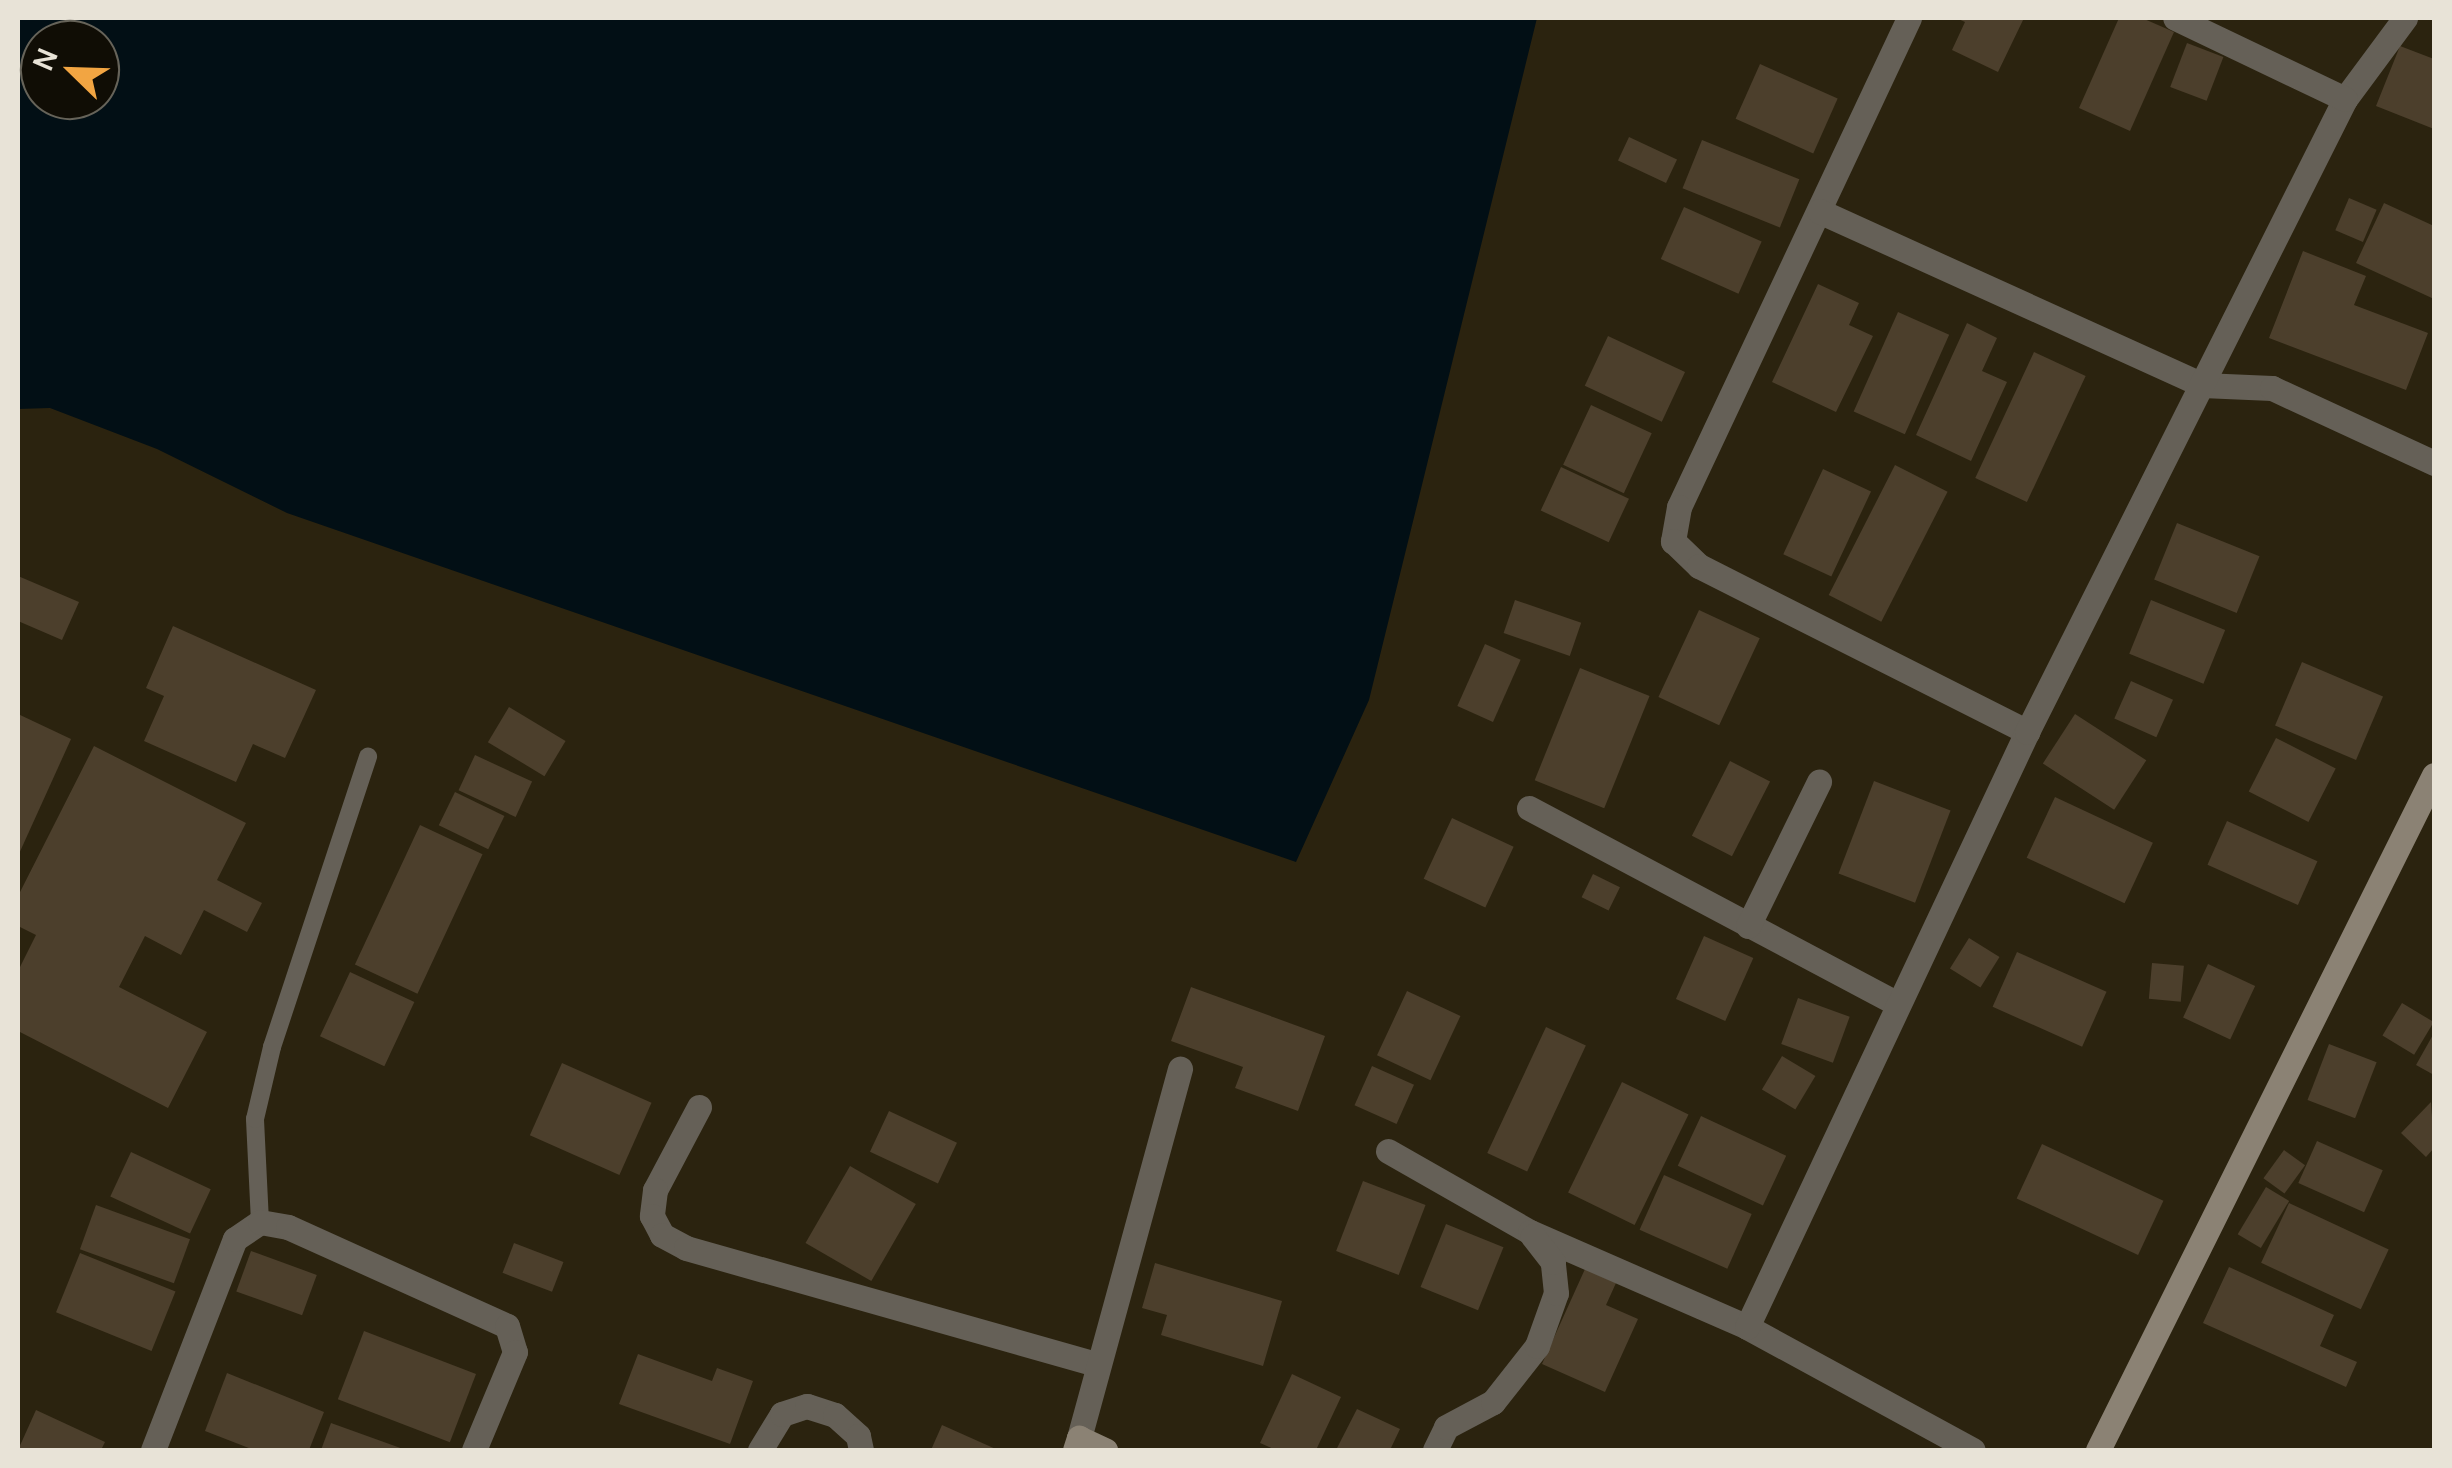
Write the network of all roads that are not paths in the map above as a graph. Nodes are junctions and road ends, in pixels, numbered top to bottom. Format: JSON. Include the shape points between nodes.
{"nodes":[{"id":1,"x":1909,"y":18,"type":"edge"},
{"id":2,"x":2174,"y":18,"type":"edge"},
{"id":3,"x":2405,"y":18,"type":"edge"},
{"id":4,"x":2345,"y":99,"type":"junction"},
{"id":5,"x":1819,"y":211,"type":"junction"},
{"id":6,"x":2202,"y":386,"type":"junction"},
{"id":7,"x":2434,"y":463,"type":"edge"},
{"id":8,"x":2026,"y":732,"type":"junction"},
{"id":9,"x":368,"y":756,"type":"dead end"},
{"id":10,"x":2434,"y":775,"type":"edge"},
{"id":11,"x":1819,"y":782,"type":"dead end"},
{"id":12,"x":1528,"y":808,"type":"dead end"},
{"id":13,"x":1748,"y":926,"type":"junction"},
{"id":14,"x":1895,"y":1004,"type":"junction"},
{"id":15,"x":1180,"y":1068,"type":"dead end"},
{"id":16,"x":700,"y":1107,"type":"dead end"},
{"id":17,"x":1388,"y":1150,"type":"dead end"},
{"id":18,"x":260,"y":1222,"type":"junction"},
{"id":19,"x":1530,"y":1232,"type":"junction"},
{"id":20,"x":1747,"y":1327,"type":"junction"},
{"id":21,"x":1095,"y":1364,"type":"junction"},
{"id":22,"x":1077,"y":1444,"type":"edge"},
{"id":23,"x":153,"y":1450,"type":"edge"},
{"id":24,"x":474,"y":1450,"type":"edge"},
{"id":25,"x":760,"y":1450,"type":"edge"},
{"id":26,"x":862,"y":1450,"type":"edge"},
{"id":27,"x":1106,"y":1450,"type":"edge"},
{"id":28,"x":1435,"y":1450,"type":"edge"},
{"id":29,"x":1972,"y":1450,"type":"edge"},
{"id":30,"x":2098,"y":1450,"type":"edge"}],
"edges":[{"from":1,"to":5,"type":"street"},
{"from":2,"to":4,"type":"street"},
{"from":3,"to":4,"type":"street"},
{"from":4,"to":6,"type":"street"},
{"from":5,"to":6,"type":"street"},
{"from":5,"to":8,"type":"street","via":[[1680,507],[1672,541],[1699,566]]},
{"from":6,"to":7,"type":"street","via":[[2272,388]]},
{"from":6,"to":8,"type":"street"},
{"from":8,"to":14,"type":"street"},
{"from":9,"to":18,"type":"lane","via":[[272,1047],[255,1119]]},
{"from":10,"to":30,"type":"street"},
{"from":11,"to":13,"type":"street"},
{"from":12,"to":13,"type":"street"},
{"from":13,"to":14,"type":"street"},
{"from":14,"to":20,"type":"street"},
{"from":15,"to":21,"type":"street"},
{"from":16,"to":21,"type":"street","via":[[655,1190],[652,1216],[662,1235],[686,1248]]},
{"from":17,"to":19,"type":"street"},
{"from":18,"to":23,"type":"street","via":[[236,1239]]},
{"from":18,"to":24,"type":"street","via":[[288,1227],[507,1326],[515,1352]]},
{"from":19,"to":20,"type":"street"},
{"from":19,"to":28,"type":"street","via":[[1553,1262],[1556,1292],[1537,1346],[1494,1402],[1446,1427]]},
{"from":20,"to":29,"type":"street"},
{"from":21,"to":22,"type":"street"},
{"from":22,"to":27,"type":"street"},
{"from":25,"to":26,"type":"street","via":[[782,1414],[807,1406],[834,1416],[858,1436]]}]}
